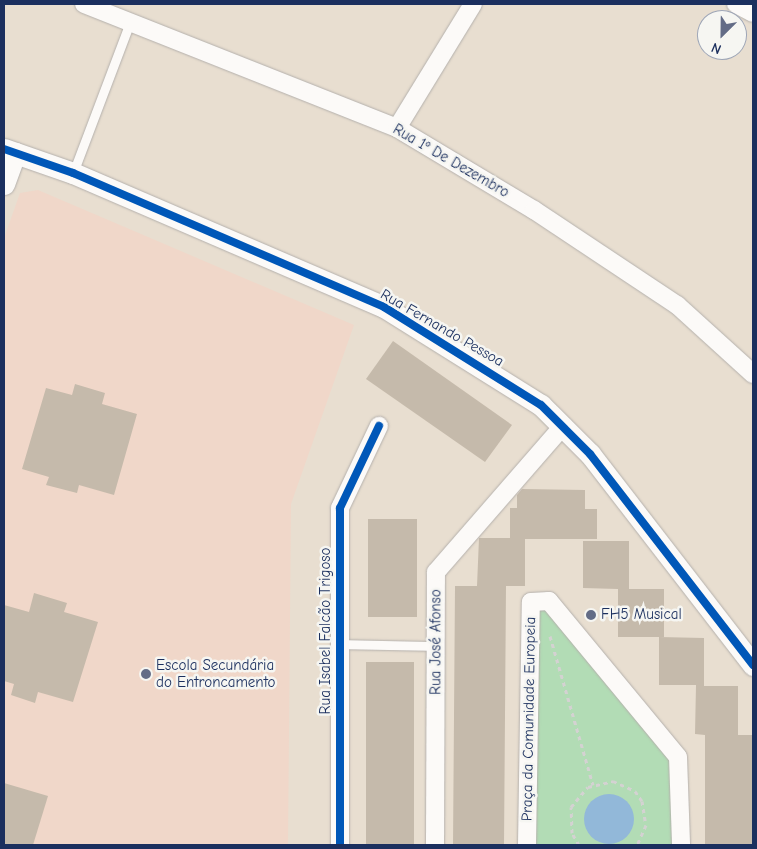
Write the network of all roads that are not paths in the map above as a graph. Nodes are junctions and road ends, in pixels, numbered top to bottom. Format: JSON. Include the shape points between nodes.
{"nodes":[{"id":1,"x":84,"y":4,"type":"edge"},
{"id":2,"x":736,"y":4,"type":"edge"},
{"id":3,"x":468,"y":5,"type":"edge"},
{"id":4,"x":753,"y":14,"type":"edge"},
{"id":5,"x":130,"y":22,"type":"junction"},
{"id":6,"x":397,"y":128,"type":"junction"},
{"id":7,"x":10,"y":151,"type":"edge"},
{"id":8,"x":73,"y":174,"type":"junction"},
{"id":9,"x":4,"y":184,"type":"edge"},
{"id":10,"x":753,"y":374,"type":"edge"},
{"id":11,"x":379,"y":426,"type":"dead end"},
{"id":12,"x":563,"y":426,"type":"junction"},
{"id":13,"x":340,"y":644,"type":"junction"},
{"id":14,"x":437,"y":646,"type":"junction"},
{"id":15,"x":753,"y":665,"type":"edge"},
{"id":16,"x":340,"y":845,"type":"edge"},
{"id":17,"x":435,"y":845,"type":"edge"},
{"id":18,"x":526,"y":845,"type":"edge"},
{"id":19,"x":681,"y":845,"type":"edge"}],
"edges":[{"from":1,"to":5,"type":"street","name":"Rua 1º De Dezembro"},
{"from":2,"to":4,"type":"street"},
{"from":3,"to":6,"type":"street"},
{"from":5,"to":6,"type":"street","name":"Rua 1º De Dezembro"},
{"from":5,"to":8,"type":"lane"},
{"from":6,"to":10,"type":"street","name":"Rua 1º De Dezembro","via":[[534,210],[677,305]]},
{"from":7,"to":8,"type":"street","name":"Rua Fernando Pessoa"},
{"from":7,"to":9,"type":"street"},
{"from":8,"to":12,"type":"street","name":"Rua Fernando Pessoa","via":[[384,307],[541,405]]},
{"from":11,"to":13,"type":"street","name":"Rua Isabel Falcão Trigoso","via":[[340,508]]},
{"from":12,"to":14,"type":"street","name":"Rua José Afonso","via":[[436,572]]},
{"from":12,"to":15,"type":"street","name":"Rua Fernando Pessoa","via":[[590,454]]},
{"from":13,"to":14,"type":"lane"},
{"from":13,"to":16,"type":"street","name":"Rua Isabel Falcão Trigoso"},
{"from":14,"to":17,"type":"street","name":"Rua José Afonso"},
{"from":18,"to":19,"type":"street","name":"Praça da Comunidade Europeia","via":[[531,602],[549,601],[678,757]]}]}
